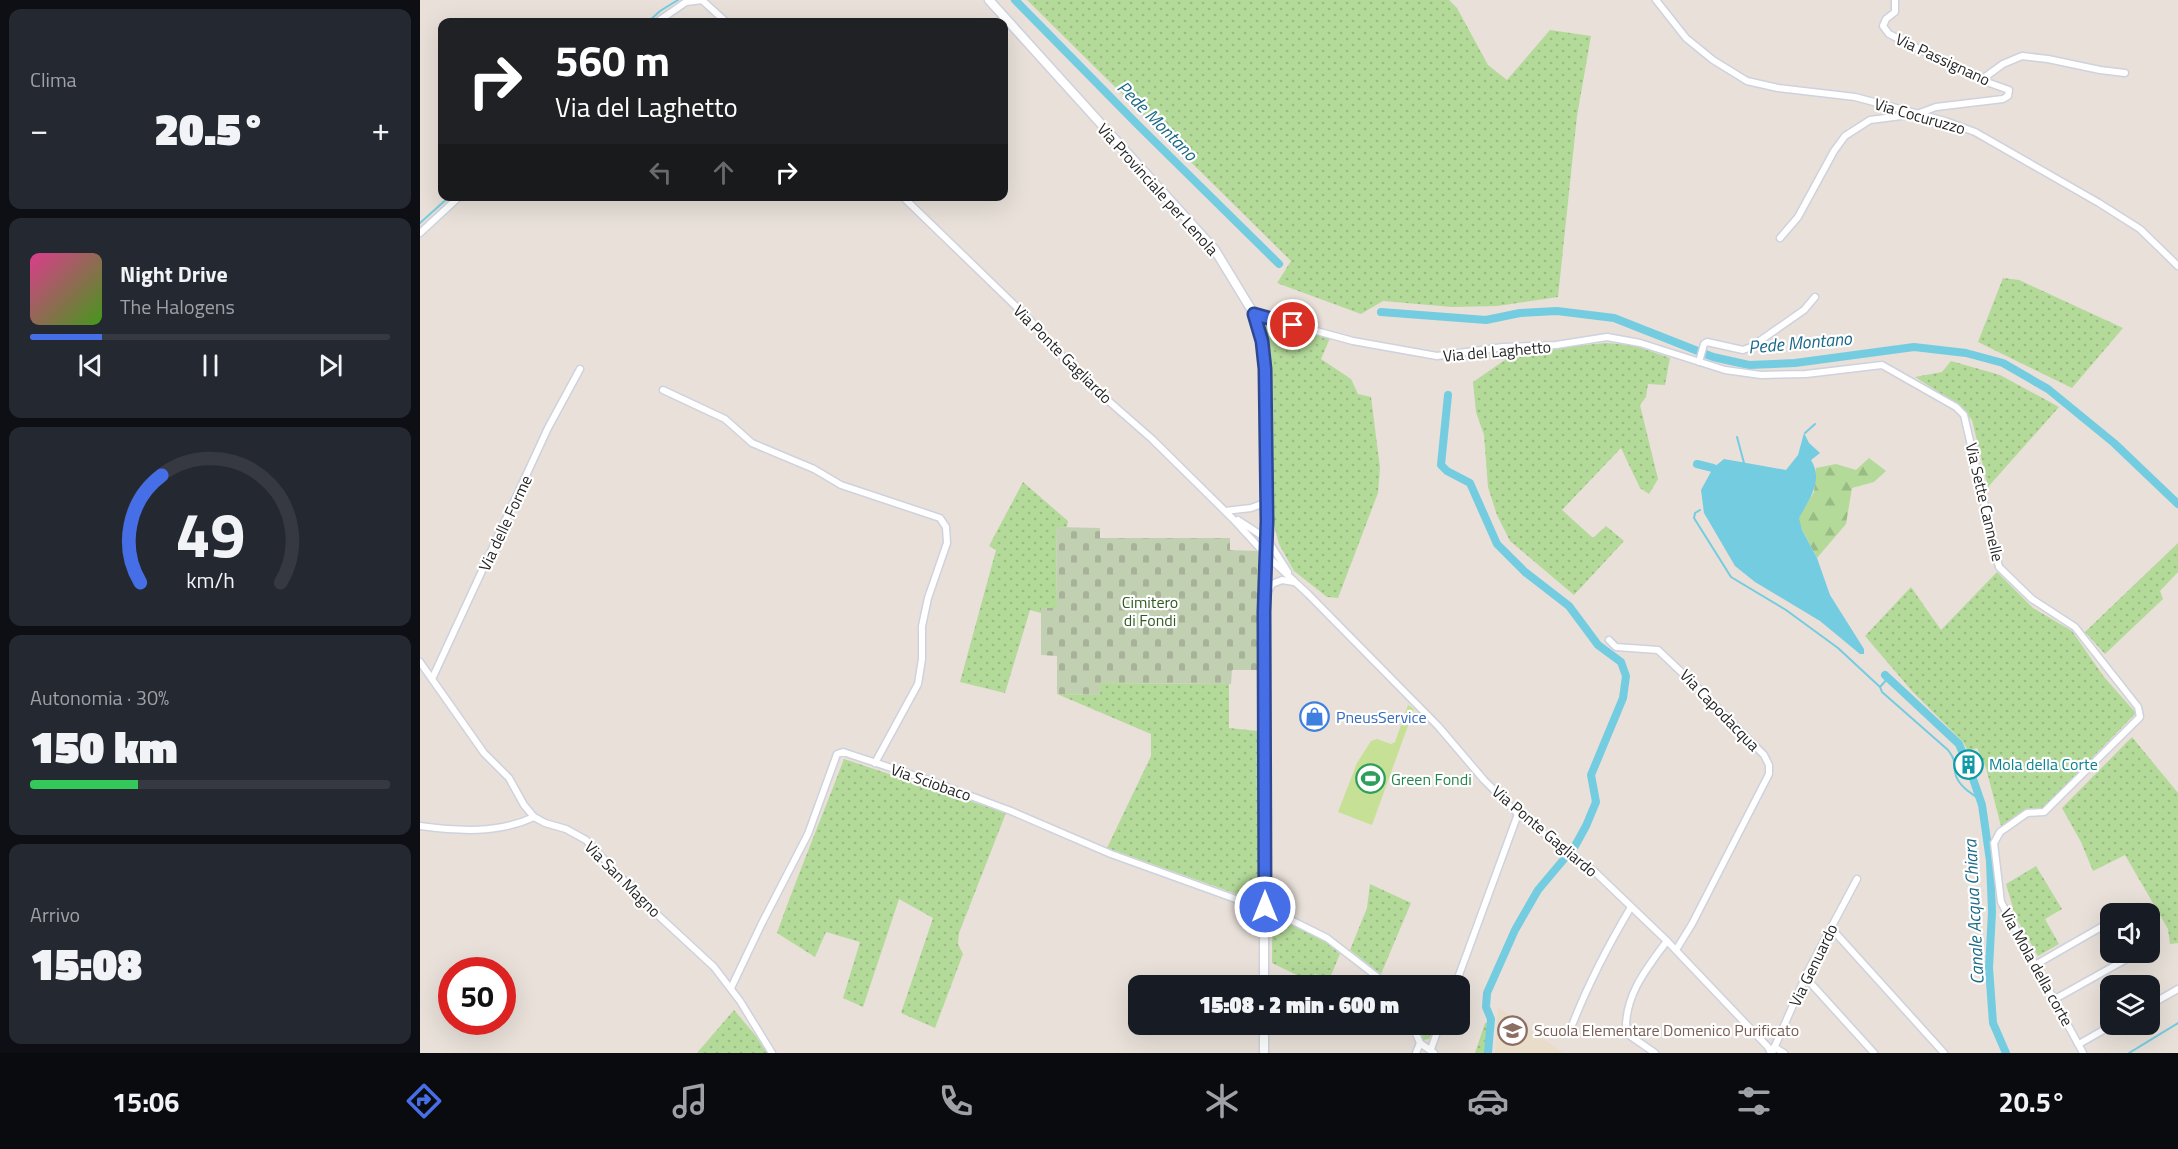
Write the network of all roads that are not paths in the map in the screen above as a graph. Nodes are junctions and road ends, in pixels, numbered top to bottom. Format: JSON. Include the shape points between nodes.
{"nodes":[{"id":1,"x":702,"y":0,"type":"edge"},
{"id":2,"x":989,"y":0,"type":"edge"},
{"id":3,"x":1656,"y":0,"type":"edge"},
{"id":4,"x":1895,"y":0,"type":"edge"},
{"id":5,"x":662,"y":18,"type":"edge"},
{"id":6,"x":722,"y":18,"type":"edge"},
{"id":7,"x":1005,"y":18,"type":"edge"},
{"id":8,"x":1008,"y":21,"type":"edge"},
{"id":9,"x":2125,"y":73,"type":"dead end"},
{"id":10,"x":1981,"y":80,"type":"junction"},
{"id":11,"x":1917,"y":114,"type":"junction"},
{"id":12,"x":455,"y":201,"type":"edge"},
{"id":13,"x":907,"y":201,"type":"edge"},
{"id":14,"x":420,"y":233,"type":"edge"},
{"id":15,"x":1780,"y":238,"type":"dead end"},
{"id":16,"x":2178,"y":266,"type":"edge"},
{"id":17,"x":1815,"y":297,"type":"dead end"},
{"id":18,"x":1254,"y":314,"type":"junction"},
{"id":19,"x":1701,"y":361,"type":"junction"},
{"id":20,"x":580,"y":369,"type":"dead end"},
{"id":21,"x":663,"y":390,"type":"dead end"},
{"id":22,"x":1267,"y":502,"type":"junction"},
{"id":23,"x":1225,"y":511,"type":"junction"},
{"id":24,"x":1267,"y":539,"type":"junction"},
{"id":25,"x":1266,"y":555,"type":"junction"},
{"id":26,"x":1295,"y":582,"type":"junction"},
{"id":27,"x":1265,"y":597,"type":"junction"},
{"id":28,"x":1609,"y":640,"type":"dead end"},
{"id":29,"x":420,"y":662,"type":"edge"},
{"id":30,"x":432,"y":679,"type":"junction"},
{"id":31,"x":875,"y":763,"type":"junction"},
{"id":32,"x":1518,"y":814,"type":"junction"},
{"id":33,"x":534,"y":817,"type":"junction"},
{"id":34,"x":420,"y":826,"type":"edge"},
{"id":35,"x":1994,"y":843,"type":"joint"},
{"id":36,"x":1857,"y":879,"type":"dead end"},
{"id":37,"x":1265,"y":907,"type":"junction"},
{"id":38,"x":1631,"y":907,"type":"junction"},
{"id":39,"x":1831,"y":928,"type":"junction"},
{"id":40,"x":2100,"y":928,"type":"edge"},
{"id":41,"x":1667,"y":940,"type":"junction"},
{"id":42,"x":1676,"y":950,"type":"junction"},
{"id":43,"x":2119,"y":963,"type":"edge"},
{"id":44,"x":2035,"y":965,"type":"junction"},
{"id":45,"x":1264,"y":975,"type":"edge"},
{"id":46,"x":1375,"y":975,"type":"edge"},
{"id":47,"x":1459,"y":975,"type":"edge"},
{"id":48,"x":1805,"y":977,"type":"junction"},
{"id":49,"x":731,"y":988,"type":"junction"},
{"id":50,"x":2178,"y":989,"type":"edge"},
{"id":51,"x":2055,"y":999,"type":"junction"},
{"id":52,"x":2160,"y":999,"type":"edge"},
{"id":53,"x":1574,"y":1023,"type":"dead end"},
{"id":54,"x":2100,"y":1032,"type":"edge"},
{"id":55,"x":1264,"y":1035,"type":"edge"},
{"id":56,"x":1417,"y":1035,"type":"edge"},
{"id":57,"x":1437,"y":1035,"type":"edge"},
{"id":58,"x":1420,"y":1043,"type":"junction"},
{"id":59,"x":2079,"y":1044,"type":"junction"},
{"id":60,"x":1433,"y":1051,"type":"edge"},
{"id":61,"x":1772,"y":1051,"type":"edge"},
{"id":62,"x":772,"y":1053,"type":"edge"},
{"id":63,"x":1264,"y":1053,"type":"edge"},
{"id":64,"x":1416,"y":1053,"type":"edge"},
{"id":65,"x":1655,"y":1053,"type":"edge"},
{"id":66,"x":1784,"y":1053,"type":"edge"},
{"id":67,"x":1874,"y":1053,"type":"edge"},
{"id":68,"x":1944,"y":1053,"type":"edge"},
{"id":69,"x":2083,"y":1053,"type":"edge"}],
"edges":[{"from":1,"to":5,"type":"street","via":[[686,2]]},
{"from":1,"to":6,"type":"street"},
{"from":2,"to":7,"type":"main road","name":"Via Provinciale per Lenola"},
{"from":3,"to":11,"type":"street","name":"Via Cocuruzzo","via":[[1686,38],[1747,81],[1855,97]]},
{"from":4,"to":10,"type":"street","name":"Via Passignano","via":[[1895,12],[1883,27],[1889,34]]},
{"from":8,"to":18,"type":"main road","name":"Via Provinciale per Lenola","via":[[1215,250]]},
{"from":9,"to":10,"type":"street","via":[[2022,56]]},
{"from":10,"to":11,"type":"street","name":"Via Passignano","via":[[2009,90],[2008,96]]},
{"from":11,"to":15,"type":"street","via":[[1870,120],[1845,136],[1798,217]]},
{"from":11,"to":16,"type":"street","name":"Via Cocuruzzo","via":[[1945,121],[1996,143],[2140,229]]},
{"from":12,"to":14,"type":"street"},
{"from":13,"to":23,"type":"street","name":"Via Ponte Gagliardo","via":[[1030,320],[1080,376]]},
{"from":17,"to":19,"type":"street","via":[[1751,347],[1743,350],[1707,342]]},
{"from":18,"to":19,"type":"street","name":"Via del Laghetto","via":[[1353,341],[1437,356],[1607,338]]},
{"from":18,"to":22,"type":"main road","name":"Via Provinciale per Lenola","via":[[1265,369]]},
{"from":19,"to":35,"type":"street","name":"Via Sette Cannelle","via":[[1725,370],[1761,375],[1882,365],[1964,415],[1999,567],[2032,599],[2075,627],[2138,707],[2140,717],[2044,812],[2027,813],[2000,832]]},
{"from":20,"to":30,"type":"street","name":"Via delle Forme","via":[[548,428]]},
{"from":21,"to":31,"type":"street","via":[[725,419],[752,443],[842,485],[934,515],[946,527],[947,543],[922,626],[918,684]]},
{"from":22,"to":23,"type":"street"},
{"from":22,"to":24,"type":"main road","name":"Via Provinciale per Lenola"},
{"from":23,"to":24,"type":"street","name":"Via Ponte Gagliardo"},
{"from":23,"to":25,"type":"street","name":"Via Ponte Gagliardo"},
{"from":24,"to":25,"type":"main road","name":"Via Provinciale per Lenola"},
{"from":24,"to":26,"type":"street","name":"Via Ponte Gagliardo"},
{"from":25,"to":26,"type":"street","name":"Via Ponte Gagliardo"},
{"from":25,"to":27,"type":"main road","name":"Via Provinciale per Lenola"},
{"from":26,"to":27,"type":"street","via":[[1281,580],[1272,584]]},
{"from":26,"to":32,"type":"street","name":"Via Ponte Gagliardo","via":[[1438,726]]},
{"from":27,"to":37,"type":"main road","name":"Via Provinciale per Lenola"},
{"from":28,"to":42,"type":"street","name":"Via Capodacqua","via":[[1616,647],[1658,650],[1764,755],[1769,765],[1769,774]]},
{"from":29,"to":30,"type":"street"},
{"from":30,"to":33,"type":"street","via":[[484,753],[509,778]]},
{"from":31,"to":37,"type":"street","name":"Via Sciobaco","via":[[1011,811],[1111,854]]},
{"from":31,"to":49,"type":"street","name":"Via Sciobaco","via":[[843,752],[837,754],[808,834]]},
{"from":32,"to":38,"type":"street","name":"Via Ponte Gagliardo","via":[[1573,854]]},
{"from":32,"to":47,"type":"street"},
{"from":33,"to":34,"type":"street","via":[[476,831]]},
{"from":33,"to":49,"type":"street","name":"Via San Magno","via":[[586,840]]},
{"from":35,"to":44,"type":"street","name":"Via Mola della corte","via":[[2001,902]]},
{"from":36,"to":39,"type":"street","name":"Via Genuardo"},
{"from":37,"to":45,"type":"main road","name":"Via Provinciale per Lenola"},
{"from":37,"to":46,"type":"street","name":"Via Sciobaco","via":[[1327,938]]},
{"from":38,"to":41,"type":"street","name":"Via Ponte Gagliardo"},
{"from":38,"to":53,"type":"street","via":[[1605,951]]},
{"from":39,"to":48,"type":"street","name":"Via Genuardo"},
{"from":39,"to":68,"type":"street"},
{"from":40,"to":44,"type":"street"},
{"from":41,"to":42,"type":"street","name":"Via Ponte Gagliardo"},
{"from":41,"to":65,"type":"street","via":[[1635,987],[1625,1018],[1626,1033]]},
{"from":42,"to":61,"type":"street","name":"Via Ponte Gagliardo"},
{"from":43,"to":51,"type":"street"},
{"from":44,"to":51,"type":"street","name":"Via Mola della corte"},
{"from":48,"to":61,"type":"street","name":"Via Genuardo"},
{"from":48,"to":67,"type":"street"},
{"from":49,"to":62,"type":"street","name":"Via San Magno"},
{"from":50,"to":52,"type":"street"},
{"from":51,"to":59,"type":"street","name":"Via Mola della corte"},
{"from":54,"to":59,"type":"street"},
{"from":55,"to":63,"type":"main road"},
{"from":56,"to":58,"type":"street"},
{"from":57,"to":60,"type":"street"},
{"from":58,"to":60,"type":"street"},
{"from":58,"to":64,"type":"street"},
{"from":59,"to":69,"type":"street","name":"Via Mola della corte"},
{"from":61,"to":66,"type":"street","name":"Via Ponte Gagliardo"}]}
